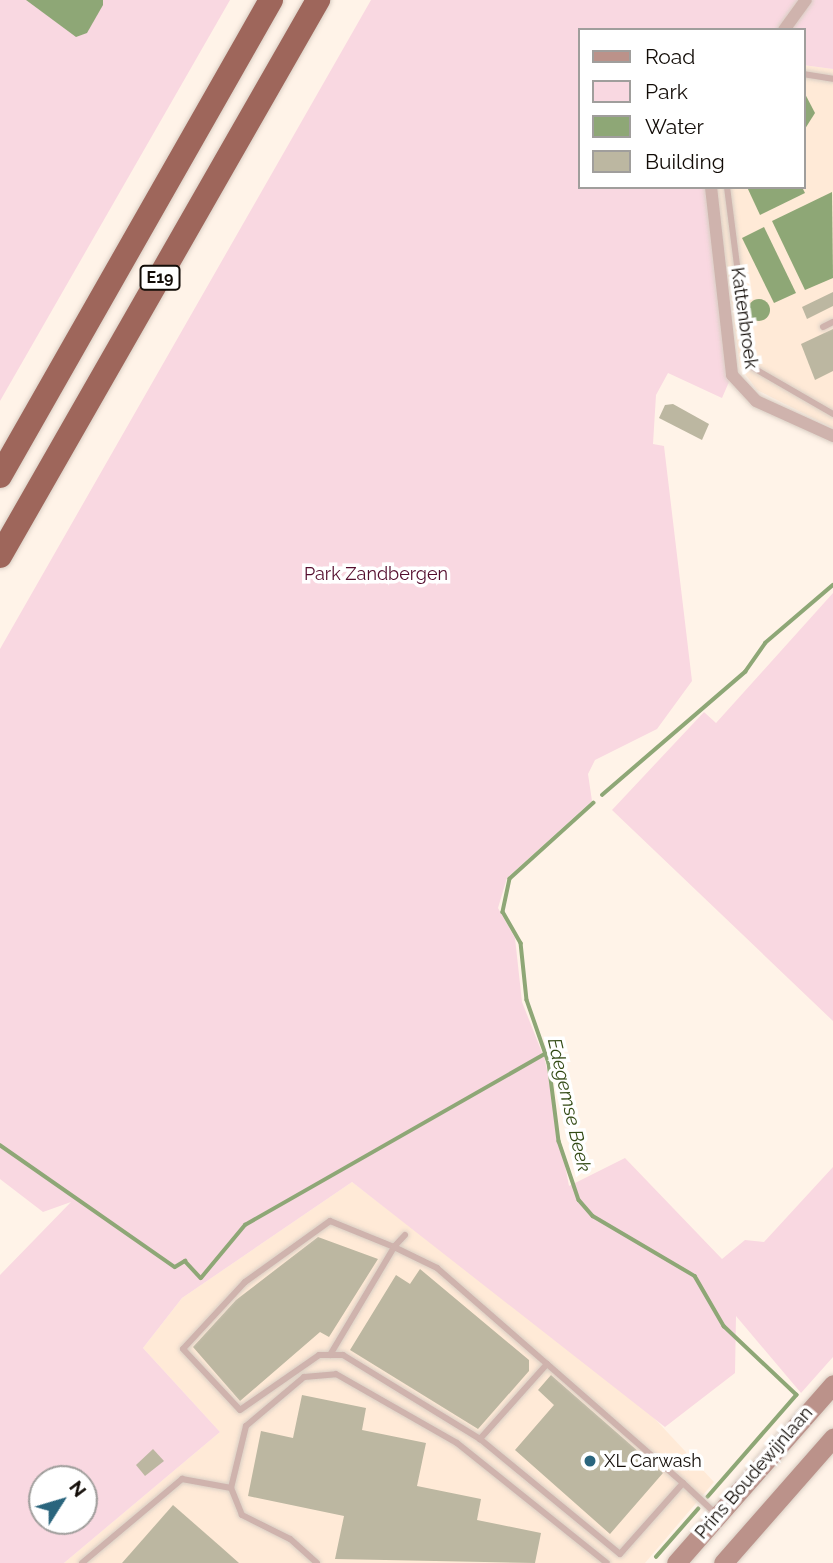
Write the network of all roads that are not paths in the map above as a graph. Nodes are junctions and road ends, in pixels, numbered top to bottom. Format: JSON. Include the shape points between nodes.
{"nodes":[{"id":1,"x":271,"y":0,"type":"edge"},
{"id":2,"x":318,"y":0,"type":"edge"},
{"id":3,"x":806,"y":0,"type":"edge"},
{"id":4,"x":785,"y":28,"type":"edge"},
{"id":5,"x":805,"y":74,"type":"edge"},
{"id":6,"x":833,"y":79,"type":"edge"},
{"id":7,"x":711,"y":189,"type":"edge"},
{"id":8,"x":727,"y":189,"type":"edge"},
{"id":9,"x":833,"y":322,"type":"edge"},
{"id":10,"x":823,"y":327,"type":"dead end"},
{"id":11,"x":833,"y":414,"type":"edge"},
{"id":12,"x":833,"y":436,"type":"edge"},
{"id":13,"x":0,"y":476,"type":"edge"},
{"id":14,"x":0,"y":556,"type":"edge"},
{"id":15,"x":405,"y":1235,"type":"dead end"},
{"id":16,"x":394,"y":1247,"type":"junction"},
{"id":17,"x":330,"y":1355,"type":"junction"},
{"id":18,"x":547,"y":1364,"type":"junction"},
{"id":19,"x":833,"y":1384,"type":"edge"},
{"id":20,"x":833,"y":1438,"type":"edge"},
{"id":21,"x":480,"y":1439,"type":"junction"},
{"id":22,"x":683,"y":1483,"type":"junction"},
{"id":23,"x":231,"y":1488,"type":"junction"},
{"id":24,"x":718,"y":1515,"type":"junction"},
{"id":25,"x":82,"y":1563,"type":"edge"},
{"id":26,"x":317,"y":1563,"type":"edge"},
{"id":27,"x":607,"y":1563,"type":"edge"},
{"id":28,"x":676,"y":1563,"type":"edge"},
{"id":29,"x":723,"y":1563,"type":"edge"}],
"edges":[{"from":1,"to":13,"type":"highway","number":"E19"},
{"from":2,"to":14,"type":"highway","number":"E19"},
{"from":3,"to":4,"type":"street"},
{"from":5,"to":6,"type":"lane"},
{"from":7,"to":12,"type":"street","name":"Kattenbroek","via":[[732,375],[756,401]]},
{"from":8,"to":11,"type":"lane","via":[[750,366]]},
{"from":9,"to":10,"type":"lane"},
{"from":15,"to":16,"type":"lane"},
{"from":16,"to":17,"type":"lane"},
{"from":16,"to":17,"type":"lane","via":[[330,1221],[245,1282],[183,1349],[240,1410],[298,1366]]},
{"from":16,"to":18,"type":"lane","via":[[437,1268]]},
{"from":17,"to":21,"type":"lane","via":[[343,1355]]},
{"from":18,"to":21,"type":"lane"},
{"from":18,"to":22,"type":"lane"},
{"from":19,"to":24,"type":"main road","name":"Prins Boudewijnlaan"},
{"from":20,"to":29,"type":"main road","name":"Prins Boudewijnlaan"},
{"from":21,"to":22,"type":"lane","via":[[620,1555]]},
{"from":22,"to":24,"type":"lane"},
{"from":23,"to":25,"type":"lane","via":[[182,1479]]},
{"from":23,"to":26,"type":"lane","via":[[242,1515],[290,1539]]},
{"from":23,"to":27,"type":"lane","via":[[246,1426],[304,1377],[336,1374],[457,1443]]},
{"from":24,"to":28,"type":"main road","name":"Prins Boudewijnlaan"}]}
